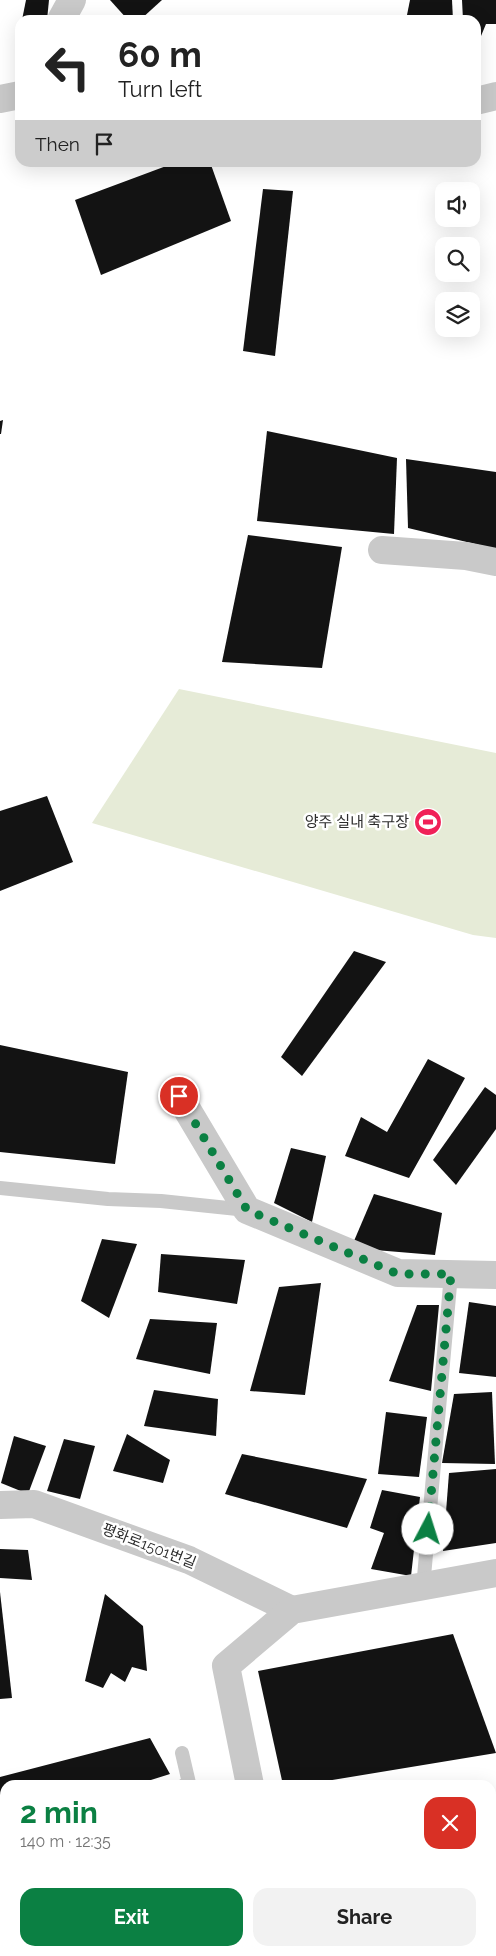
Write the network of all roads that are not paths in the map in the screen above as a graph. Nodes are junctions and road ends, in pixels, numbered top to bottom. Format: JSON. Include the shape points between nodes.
{"nodes":[{"id":1,"x":72,"y":0,"type":"edge"},
{"id":2,"x":64,"y":15,"type":"edge"},
{"id":3,"x":496,"y":96,"type":"edge"},
{"id":4,"x":481,"y":100,"type":"edge"},
{"id":5,"x":382,"y":550,"type":"dead end"},
{"id":6,"x":496,"y":562,"type":"edge"},
{"id":7,"x":179,"y":1096,"type":"dead end"},
{"id":8,"x":0,"y":1188,"type":"edge"},
{"id":9,"x":247,"y":1210,"type":"junction"},
{"id":10,"x":451,"y":1274,"type":"junction"},
{"id":11,"x":496,"y":1275,"type":"edge"},
{"id":12,"x":0,"y":1505,"type":"edge"},
{"id":13,"x":496,"y":1573,"type":"edge"},
{"id":14,"x":423,"y":1588,"type":"junction"},
{"id":15,"x":292,"y":1610,"type":"junction"},
{"id":16,"x":182,"y":1753,"type":"dead end"},
{"id":17,"x":189,"y":1780,"type":"edge"},
{"id":18,"x":249,"y":1780,"type":"edge"}],
"edges":[{"from":1,"to":2,"type":"street"},
{"from":3,"to":4,"type":"street"},
{"from":5,"to":6,"type":"street","via":[[466,556]]},
{"from":7,"to":9,"type":"street"},
{"from":8,"to":9,"type":"lane"},
{"from":9,"to":10,"type":"street","via":[[398,1274]]},
{"from":10,"to":11,"type":"street"},
{"from":10,"to":14,"type":"lane"},
{"from":12,"to":15,"type":"street","name":"평화로1501번길","via":[[34,1504],[189,1560]]},
{"from":13,"to":14,"type":"street"},
{"from":14,"to":15,"type":"street"},
{"from":15,"to":18,"type":"street","via":[[226,1666]]},
{"from":16,"to":17,"type":"lane"}]}
